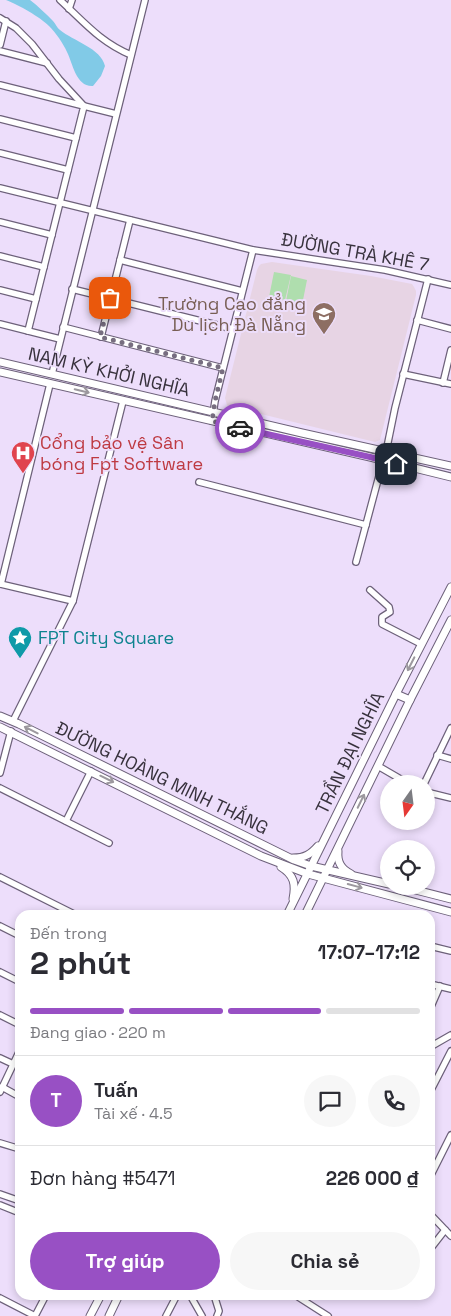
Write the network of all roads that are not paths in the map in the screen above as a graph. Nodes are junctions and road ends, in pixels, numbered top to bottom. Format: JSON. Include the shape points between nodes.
{"nodes":[{"id":1,"x":60,"y":0,"type":"edge"},
{"id":2,"x":72,"y":0,"type":"edge"},
{"id":3,"x":144,"y":0,"type":"edge"},
{"id":4,"x":69,"y":9,"type":"junction"},
{"id":5,"x":3,"y":20,"type":"edge"},
{"id":6,"x":0,"y":45,"type":"edge"},
{"id":7,"x":0,"y":51,"type":"edge"},
{"id":8,"x":131,"y":55,"type":"junction"},
{"id":9,"x":47,"y":63,"type":"junction"},
{"id":10,"x":0,"y":85,"type":"edge"},
{"id":11,"x":84,"y":106,"type":"junction"},
{"id":12,"x":116,"y":114,"type":"junction"},
{"id":13,"x":0,"y":119,"type":"edge"},
{"id":14,"x":76,"y":138,"type":"junction"},
{"id":15,"x":0,"y":154,"type":"edge"},
{"id":16,"x":68,"y":170,"type":"junction"},
{"id":17,"x":0,"y":188,"type":"edge"},
{"id":18,"x":60,"y":203,"type":"junction"},
{"id":19,"x":92,"y":210,"type":"junction"},
{"id":20,"x":130,"y":220,"type":"junction"},
{"id":21,"x":0,"y":222,"type":"edge"},
{"id":22,"x":52,"y":235,"type":"junction"},
{"id":23,"x":253,"y":250,"type":"junction"},
{"id":24,"x":0,"y":256,"type":"edge"},
{"id":25,"x":120,"y":260,"type":"junction"},
{"id":26,"x":44,"y":267,"type":"junction"},
{"id":27,"x":428,"y":280,"type":"junction"},
{"id":28,"x":451,"y":285,"type":"edge"},
{"id":29,"x":72,"y":289,"type":"junction"},
{"id":30,"x":0,"y":290,"type":"edge"},
{"id":31,"x":242,"y":291,"type":"junction"},
{"id":32,"x":110,"y":298,"type":"junction"},
{"id":33,"x":36,"y":299,"type":"junction"},
{"id":34,"x":417,"y":320,"type":"junction"},
{"id":35,"x":0,"y":324,"type":"edge"},
{"id":36,"x":63,"y":327,"type":"junction"},
{"id":37,"x":233,"y":329,"type":"junction"},
{"id":38,"x":451,"y":329,"type":"edge"},
{"id":39,"x":28,"y":331,"type":"junction"},
{"id":40,"x":100,"y":337,"type":"junction"},
{"id":41,"x":60,"y":339,"type":"junction"},
{"id":42,"x":451,"y":350,"type":"edge"},
{"id":43,"x":0,"y":362,"type":"edge"},
{"id":44,"x":223,"y":368,"type":"junction"},
{"id":45,"x":0,"y":372,"type":"edge"},
{"id":46,"x":52,"y":374,"type":"junction"},
{"id":47,"x":403,"y":374,"type":"junction"},
{"id":48,"x":443,"y":383,"type":"junction"},
{"id":49,"x":50,"y":384,"type":"junction"},
{"id":50,"x":451,"y":384,"type":"edge"},
{"id":51,"x":123,"y":401,"type":"junction"},
{"id":52,"x":214,"y":411,"type":"junction"},
{"id":53,"x":212,"y":421,"type":"junction"},
{"id":54,"x":386,"y":452,"type":"junction"},
{"id":55,"x":383,"y":461,"type":"junction"},
{"id":56,"x":451,"y":466,"type":"edge"},
{"id":57,"x":451,"y":477,"type":"edge"},
{"id":58,"x":199,"y":482,"type":"dead end"},
{"id":59,"x":366,"y":525,"type":"junction"},
{"id":60,"x":356,"y":562,"type":"dead end"},
{"id":61,"x":0,"y":584,"type":"edge"},
{"id":62,"x":451,"y":587,"type":"edge"},
{"id":63,"x":370,"y":590,"type":"dead end"},
{"id":64,"x":72,"y":601,"type":"junction"},
{"id":65,"x":451,"y":620,"type":"edge"},
{"id":66,"x":421,"y":644,"type":"junction"},
{"id":67,"x":396,"y":694,"type":"junction"},
{"id":68,"x":410,"y":700,"type":"junction"},
{"id":69,"x":0,"y":716,"type":"edge"},
{"id":70,"x":13,"y":721,"type":"junction"},
{"id":71,"x":0,"y":727,"type":"edge"},
{"id":72,"x":451,"y":728,"type":"edge"},
{"id":73,"x":11,"y":731,"type":"junction"},
{"id":74,"x":437,"y":755,"type":"junction"},
{"id":75,"x":451,"y":759,"type":"edge"},
{"id":76,"x":95,"y":762,"type":"junction"},
{"id":77,"x":378,"y":766,"type":"junction"},
{"id":78,"x":91,"y":771,"type":"junction"},
{"id":79,"x":0,"y":773,"type":"edge"},
{"id":80,"x":394,"y":775,"type":"edge"},
{"id":81,"x":428,"y":775,"type":"edge"},
{"id":82,"x":0,"y":788,"type":"edge"},
{"id":83,"x":435,"y":794,"type":"edge"},
{"id":84,"x":451,"y":798,"type":"edge"},
{"id":85,"x":66,"y":821,"type":"junction"},
{"id":86,"x":324,"y":840,"type":"junction"},
{"id":87,"x":109,"y":843,"type":"dead end"},
{"id":88,"x":340,"y":844,"type":"junction"},
{"id":89,"x":283,"y":855,"type":"junction"},
{"id":90,"x":262,"y":856,"type":"junction"},
{"id":91,"x":311,"y":866,"type":"junction"},
{"id":92,"x":327,"y":870,"type":"junction"},
{"id":93,"x":308,"y":874,"type":"junction"},
{"id":94,"x":356,"y":876,"type":"junction"},
{"id":95,"x":0,"y":877,"type":"edge"},
{"id":96,"x":323,"y":878,"type":"junction"},
{"id":97,"x":380,"y":882,"type":"edge"},
{"id":98,"x":435,"y":895,"type":"edge"},
{"id":99,"x":451,"y":899,"type":"edge"},
{"id":100,"x":66,"y":910,"type":"edge"},
{"id":101,"x":289,"y":910,"type":"edge"},
{"id":102,"x":290,"y":910,"type":"edge"},
{"id":103,"x":308,"y":910,"type":"edge"},
{"id":104,"x":451,"y":912,"type":"edge"},
{"id":105,"x":0,"y":926,"type":"edge"},
{"id":106,"x":15,"y":934,"type":"edge"},
{"id":107,"x":435,"y":947,"type":"edge"},
{"id":108,"x":451,"y":951,"type":"edge"},
{"id":109,"x":0,"y":972,"type":"edge"},
{"id":110,"x":15,"y":980,"type":"edge"},
{"id":111,"x":435,"y":985,"type":"edge"},
{"id":112,"x":440,"y":986,"type":"junction"},
{"id":113,"x":451,"y":989,"type":"edge"},
{"id":114,"x":435,"y":998,"type":"edge"},
{"id":115,"x":0,"y":1015,"type":"edge"},
{"id":116,"x":15,"y":1022,"type":"edge"},
{"id":117,"x":451,"y":1035,"type":"edge"},
{"id":118,"x":435,"y":1044,"type":"edge"},
{"id":119,"x":451,"y":1051,"type":"edge"},
{"id":120,"x":0,"y":1058,"type":"edge"},
{"id":121,"x":15,"y":1060,"type":"edge"},
{"id":122,"x":13,"y":1064,"type":"junction"},
{"id":123,"x":435,"y":1082,"type":"edge"},
{"id":124,"x":1,"y":1090,"type":"edge"},
{"id":125,"x":15,"y":1095,"type":"edge"},
{"id":126,"x":451,"y":1135,"type":"edge"},
{"id":127,"x":0,"y":1143,"type":"edge"},
{"id":128,"x":15,"y":1148,"type":"edge"},
{"id":129,"x":435,"y":1168,"type":"edge"},
{"id":130,"x":0,"y":1194,"type":"edge"},
{"id":131,"x":15,"y":1199,"type":"edge"},
{"id":132,"x":0,"y":1205,"type":"edge"},
{"id":133,"x":15,"y":1211,"type":"edge"},
{"id":134,"x":435,"y":1219,"type":"edge"},
{"id":135,"x":445,"y":1230,"type":"junction"},
{"id":136,"x":451,"y":1236,"type":"edge"},
{"id":137,"x":435,"y":1243,"type":"edge"},
{"id":138,"x":0,"y":1298,"type":"edge"},
{"id":139,"x":43,"y":1300,"type":"edge"},
{"id":140,"x":98,"y":1300,"type":"edge"},
{"id":141,"x":117,"y":1300,"type":"edge"},
{"id":142,"x":174,"y":1300,"type":"edge"},
{"id":143,"x":193,"y":1300,"type":"edge"},
{"id":144,"x":216,"y":1300,"type":"edge"},
{"id":145,"x":303,"y":1300,"type":"edge"},
{"id":146,"x":35,"y":1316,"type":"edge"},
{"id":147,"x":90,"y":1316,"type":"edge"},
{"id":148,"x":109,"y":1316,"type":"edge"},
{"id":149,"x":166,"y":1316,"type":"edge"},
{"id":150,"x":202,"y":1316,"type":"edge"},
{"id":151,"x":217,"y":1316,"type":"edge"},
{"id":152,"x":328,"y":1316,"type":"edge"}],
"edges":[{"from":1,"to":4,"type":"street"},
{"from":2,"to":4,"type":"street"},
{"from":3,"to":8,"type":"street"},
{"from":4,"to":8,"type":"street","via":[[102,39]]},
{"from":5,"to":6,"type":"street"},
{"from":5,"to":9,"type":"street","via":[[27,38]]},
{"from":7,"to":9,"type":"street"},
{"from":8,"to":12,"type":"street"},
{"from":9,"to":11,"type":"street"},
{"from":10,"to":11,"type":"street"},
{"from":11,"to":12,"type":"street"},
{"from":11,"to":14,"type":"street"},
{"from":12,"to":19,"type":"street"},
{"from":13,"to":14,"type":"street"},
{"from":14,"to":16,"type":"street"},
{"from":15,"to":16,"type":"street"},
{"from":16,"to":18,"type":"street"},
{"from":17,"to":18,"type":"street","name":"ĐƯỜNG TRÀ KHÊ 7"},
{"from":18,"to":19,"type":"street","name":"ĐƯỜNG TRÀ KHÊ 7"},
{"from":18,"to":22,"type":"street"},
{"from":19,"to":20,"type":"street","name":"ĐƯỜNG TRÀ KHÊ 7"},
{"from":19,"to":29,"type":"street"},
{"from":20,"to":23,"type":"street","name":"ĐƯỜNG TRÀ KHÊ 7"},
{"from":20,"to":25,"type":"street"},
{"from":21,"to":22,"type":"street"},
{"from":22,"to":26,"type":"street"},
{"from":23,"to":27,"type":"street","name":"ĐƯỜNG TRÀ KHÊ 7","via":[[385,270]]},
{"from":23,"to":31,"type":"street"},
{"from":24,"to":26,"type":"street"},
{"from":25,"to":31,"type":"street"},
{"from":25,"to":32,"type":"street"},
{"from":26,"to":33,"type":"street"},
{"from":27,"to":28,"type":"street","name":"ĐƯỜNG TRÀ KHÊ 7"},
{"from":27,"to":34,"type":"street"},
{"from":29,"to":32,"type":"street"},
{"from":29,"to":36,"type":"street"},
{"from":30,"to":33,"type":"street"},
{"from":31,"to":37,"type":"street"},
{"from":32,"to":37,"type":"street"},
{"from":32,"to":40,"type":"street"},
{"from":33,"to":39,"type":"street"},
{"from":34,"to":38,"type":"street"},
{"from":34,"to":47,"type":"street"},
{"from":35,"to":39,"type":"street"},
{"from":36,"to":40,"type":"street"},
{"from":36,"to":41,"type":"street"},
{"from":37,"to":44,"type":"street"},
{"from":39,"to":41,"type":"street"},
{"from":40,"to":44,"type":"street"},
{"from":41,"to":46,"type":"street"},
{"from":42,"to":48,"type":"street"},
{"from":43,"to":46,"type":"main road","name":"NAM KỲ KHỞI NGHĨA"},
{"from":44,"to":52,"type":"street"},
{"from":45,"to":49,"type":"main road"},
{"from":46,"to":52,"type":"main road","name":"NAM KỲ KHỞI NGHĨA"},
{"from":47,"to":48,"type":"street"},
{"from":47,"to":54,"type":"street"},
{"from":48,"to":50,"type":"street"},
{"from":49,"to":51,"type":"main road","one_way":true},
{"from":49,"to":61,"type":"street"},
{"from":51,"to":53,"type":"main road"},
{"from":51,"to":64,"type":"street"},
{"from":52,"to":53,"type":"street"},
{"from":52,"to":54,"type":"main road","name":"NAM KỲ KHỞI NGHĨA"},
{"from":53,"to":55,"type":"main road"},
{"from":54,"to":55,"type":"main road"},
{"from":54,"to":56,"type":"main road","name":"NAM KỲ KHỞI NGHĨA"},
{"from":55,"to":57,"type":"main road"},
{"from":55,"to":59,"type":"street"},
{"from":58,"to":59,"type":"street"},
{"from":59,"to":60,"type":"street"},
{"from":61,"to":64,"type":"street"},
{"from":62,"to":66,"type":"main road","name":"TRẦN ĐẠI NGHĨA"},
{"from":63,"to":66,"type":"street","via":[[389,607],[390,612],[382,618],[382,624]]},
{"from":64,"to":70,"type":"street"},
{"from":65,"to":68,"type":"main road"},
{"from":66,"to":67,"type":"main road","name":"TRẦN ĐẠI NGHĨA","one_way":true},
{"from":67,"to":68,"type":"main road"},
{"from":67,"to":86,"type":"main road","name":"TRẦN ĐẠI NGHĨA"},
{"from":68,"to":77,"type":"main road"},
{"from":69,"to":70,"type":"main road","name":"ĐƯỜNG HOÀNG MINH THẮNG"},
{"from":76,"to":70,"type":"main road","name":"ĐƯỜNG HOÀNG MINH THẮNG","one_way":true},
{"from":71,"to":73,"type":"main road","name":"ĐƯỜNG HOÀNG MINH THẮNG"},
{"from":72,"to":74,"type":"street"},
{"from":73,"to":78,"type":"main road","name":"ĐƯỜNG HOÀNG MINH THẮNG"},
{"from":73,"to":79,"type":"street"},
{"from":74,"to":75,"type":"street"},
{"from":74,"to":81,"type":"street"},
{"from":76,"to":78,"type":"main road"},
{"from":76,"to":89,"type":"main road","name":"ĐƯỜNG HOÀNG MINH THẮNG"},
{"from":77,"to":80,"type":"street"},
{"from":88,"to":77,"type":"main road","one_way":true},
{"from":78,"to":85,"type":"street"},
{"from":78,"to":90,"type":"main road","name":"ĐƯỜNG HOÀNG MINH THẮNG","one_way":true},
{"from":82,"to":85,"type":"street"},
{"from":83,"to":84,"type":"street"},
{"from":85,"to":87,"type":"street"},
{"from":86,"to":89,"type":"main road","via":[[306,856],[294,858]]},
{"from":86,"to":91,"type":"main road","name":"TRẦN ĐẠI NGHĨA"},
{"from":88,"to":92,"type":"main road"},
{"from":88,"to":94,"type":"main road","via":[[340,864]]},
{"from":89,"to":91,"type":"main road","name":"ĐƯỜNG HOÀNG MINH THẮNG"},
{"from":90,"to":93,"type":"main road","name":"ĐƯỜNG HOÀNG MINH THẮNG"},
{"from":90,"to":101,"type":"main road","via":[[284,868],[292,878],[294,891]]},
{"from":91,"to":92,"type":"main road","name":"ĐƯỜNG HOÀNG MINH THẮNG"},
{"from":91,"to":93,"type":"main road","name":"TRẦN ĐẠI NGHĨA"},
{"from":92,"to":94,"type":"main road","name":"ĐƯỜNG HOÀNG MINH THẮNG"},
{"from":92,"to":96,"type":"main road"},
{"from":93,"to":96,"type":"main road","name":"ĐƯỜNG HOÀNG MINH THẮNG"},
{"from":93,"to":102,"type":"main road","name":"TRẦN ĐẠI NGHĨA"},
{"from":94,"to":97,"type":"main road","name":"ĐƯỜNG HOÀNG MINH THẮNG"},
{"from":95,"to":100,"type":"street"},
{"from":96,"to":103,"type":"main road"},
{"from":96,"to":104,"type":"main road","name":"ĐƯỜNG HOÀNG MINH THẮNG","one_way":true},
{"from":98,"to":99,"type":"main road"},
{"from":105,"to":106,"type":"street"},
{"from":107,"to":108,"type":"street"},
{"from":109,"to":110,"type":"street"},
{"from":111,"to":112,"type":"street"},
{"from":112,"to":113,"type":"street"},
{"from":112,"to":114,"type":"street"},
{"from":115,"to":116,"type":"street"},
{"from":117,"to":118,"type":"street"},
{"from":119,"to":123,"type":"street"},
{"from":120,"to":122,"type":"street"},
{"from":121,"to":122,"type":"street"},
{"from":122,"to":124,"type":"street"},
{"from":124,"to":125,"type":"street"},
{"from":126,"to":129,"type":"street"},
{"from":127,"to":128,"type":"street"},
{"from":130,"to":131,"type":"street"},
{"from":132,"to":133,"type":"street"},
{"from":134,"to":135,"type":"street"},
{"from":135,"to":136,"type":"street"},
{"from":135,"to":137,"type":"street"},
{"from":138,"to":146,"type":"street"},
{"from":139,"to":146,"type":"street"},
{"from":140,"to":147,"type":"main road"},
{"from":141,"to":148,"type":"main road"},
{"from":142,"to":149,"type":"street"},
{"from":143,"to":150,"type":"street"},
{"from":144,"to":151,"type":"street"},
{"from":145,"to":152,"type":"street"}]}
